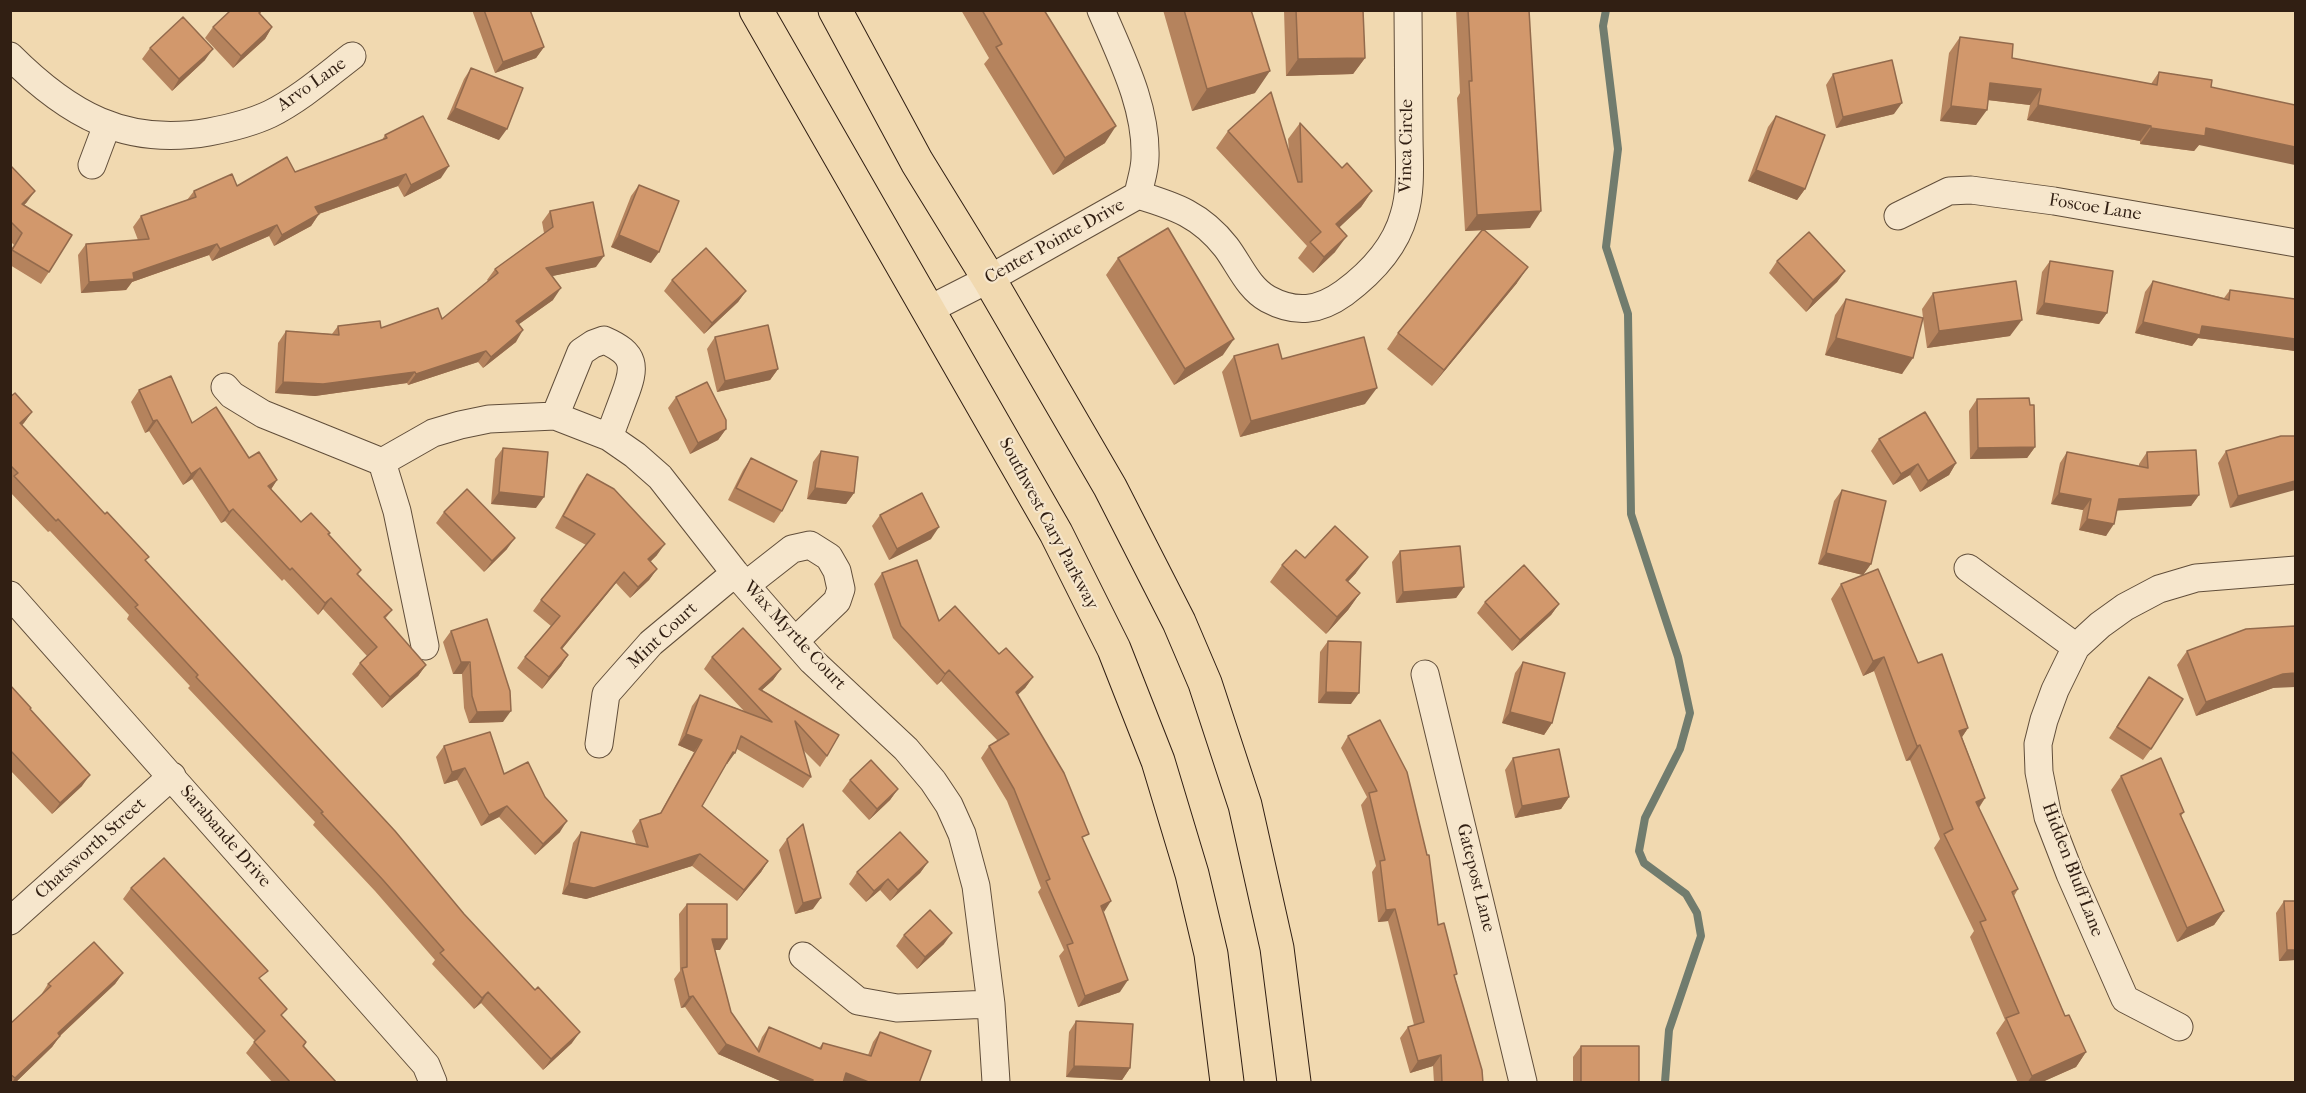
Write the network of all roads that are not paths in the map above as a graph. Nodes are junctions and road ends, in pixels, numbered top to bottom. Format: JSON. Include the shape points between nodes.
{"nodes":[{"id":1,"x":756,"y":10,"type":"edge"},
{"id":2,"x":835,"y":10,"type":"edge"},
{"id":3,"x":1101,"y":10,"type":"edge"},
{"id":4,"x":1408,"y":10,"type":"edge"},
{"id":5,"x":10,"y":56,"type":"edge"},
{"id":6,"x":352,"y":56,"type":"dead end"},
{"id":7,"x":107,"y":125,"type":"junction"},
{"id":8,"x":92,"y":165,"type":"dead end"},
{"id":9,"x":1138,"y":195,"type":"junction"},
{"id":10,"x":1898,"y":216,"type":"dead end"},
{"id":11,"x":2295,"y":243,"type":"edge"},
{"id":12,"x":989,"y":279,"type":"junction"},
{"id":13,"x":928,"y":310,"type":"junction"},
{"id":14,"x":225,"y":387,"type":"dead end"},
{"id":15,"x":555,"y":416,"type":"junction"},
{"id":16,"x":609,"y":437,"type":"junction"},
{"id":17,"x":382,"y":462,"type":"junction"},
{"id":18,"x":1968,"y":568,"type":"dead end"},
{"id":19,"x":2295,"y":570,"type":"edge"},
{"id":20,"x":741,"y":579,"type":"junction"},
{"id":21,"x":10,"y":595,"type":"edge"},
{"id":22,"x":795,"y":641,"type":"junction"},
{"id":23,"x":425,"y":646,"type":"dead end"},
{"id":24,"x":2076,"y":647,"type":"junction"},
{"id":25,"x":1425,"y":674,"type":"dead end"},
{"id":26,"x":599,"y":744,"type":"dead end"},
{"id":27,"x":172,"y":776,"type":"junction"},
{"id":28,"x":10,"y":921,"type":"edge"},
{"id":29,"x":803,"y":956,"type":"dead end"},
{"id":30,"x":991,"y":1004,"type":"junction"},
{"id":31,"x":2179,"y":1027,"type":"dead end"},
{"id":32,"x":433,"y":1083,"type":"edge"},
{"id":33,"x":996,"y":1083,"type":"edge"},
{"id":34,"x":1227,"y":1083,"type":"edge"},
{"id":35,"x":1294,"y":1083,"type":"edge"},
{"id":36,"x":1523,"y":1083,"type":"edge"}],
"edges":[{"from":1,"to":13,"type":"main road","name":"Southwest Cary Parkway"},
{"from":2,"to":12,"type":"main road","via":[[917,162]]},
{"from":3,"to":9,"type":"street","name":"Center Pointe Drive","via":[[1143,124],[1145,160]]},
{"from":4,"to":9,"type":"street","name":"Vinca Circle","via":[[1409,174],[1405,214],[1393,243],[1375,267],[1336,299],[1315,307],[1290,309],[1266,298],[1198,218]]},
{"from":5,"to":7,"type":"street","name":"Arvo Lane","via":[[56,98]]},
{"from":6,"to":7,"type":"street","name":"Arvo Lane","via":[[301,95],[269,114],[231,128],[156,135]]},
{"from":7,"to":8,"type":"street"},
{"from":9,"to":12,"type":"street","name":"Center Pointe Drive"},
{"from":10,"to":11,"type":"street","name":"Foscoe Lane","via":[[1948,191],[1971,190]]},
{"from":12,"to":13,"type":"street","name":"Center Pointe Drive"},
{"from":12,"to":35,"type":"main road","via":[[1115,496],[1179,622],[1205,683],[1245,805],[1269,908]]},
{"from":13,"to":34,"type":"main road","name":"Southwest Cary Parkway","via":[[1056,533],[1114,649],[1158,761],[1189,862],[1211,954]]},
{"from":14,"to":17,"type":"street","via":[[262,414]]},
{"from":15,"to":16,"type":"street","name":"Wax Myrtle Court"},
{"from":15,"to":16,"type":"street","via":[[581,352],[604,340],[618,346],[630,358],[633,375]]},
{"from":15,"to":17,"type":"street","name":"Wax Myrtle Court","via":[[489,418],[460,425],[433,433]]},
{"from":16,"to":20,"type":"street","name":"Wax Myrtle Court","via":[[660,477]]},
{"from":17,"to":23,"type":"street","via":[[397,511]]},
{"from":18,"to":24,"type":"street"},
{"from":19,"to":24,"type":"street","name":"Hidden Bluff Lane","via":[[2196,578],[2159,589],[2125,608]]},
{"from":20,"to":22,"type":"street","name":"Wax Myrtle Court"},
{"from":20,"to":22,"type":"street","name":"Mint Court","via":[[792,549],[810,545],[829,557],[841,589],[837,601]]},
{"from":20,"to":26,"type":"street","name":"Mint Court","via":[[651,643],[606,694]]},
{"from":21,"to":27,"type":"street","name":"Sarabande Drive"},
{"from":22,"to":30,"type":"street","name":"Wax Myrtle Court","via":[[906,749],[949,806],[962,834],[976,886]]},
{"from":24,"to":31,"type":"street","name":"Hidden Bluff Lane","via":[[2051,700],[2038,744],[2048,817],[2125,999]]},
{"from":25,"to":36,"type":"street","name":"Gatepost Lane"},
{"from":27,"to":28,"type":"street","name":"Chatsworth Street"},
{"from":27,"to":32,"type":"street","name":"Sarabande Drive","via":[[426,1065]]},
{"from":29,"to":30,"type":"street","via":[[858,1001],[897,1008]]},
{"from":30,"to":33,"type":"street","name":"Wax Myrtle Court"}]}
